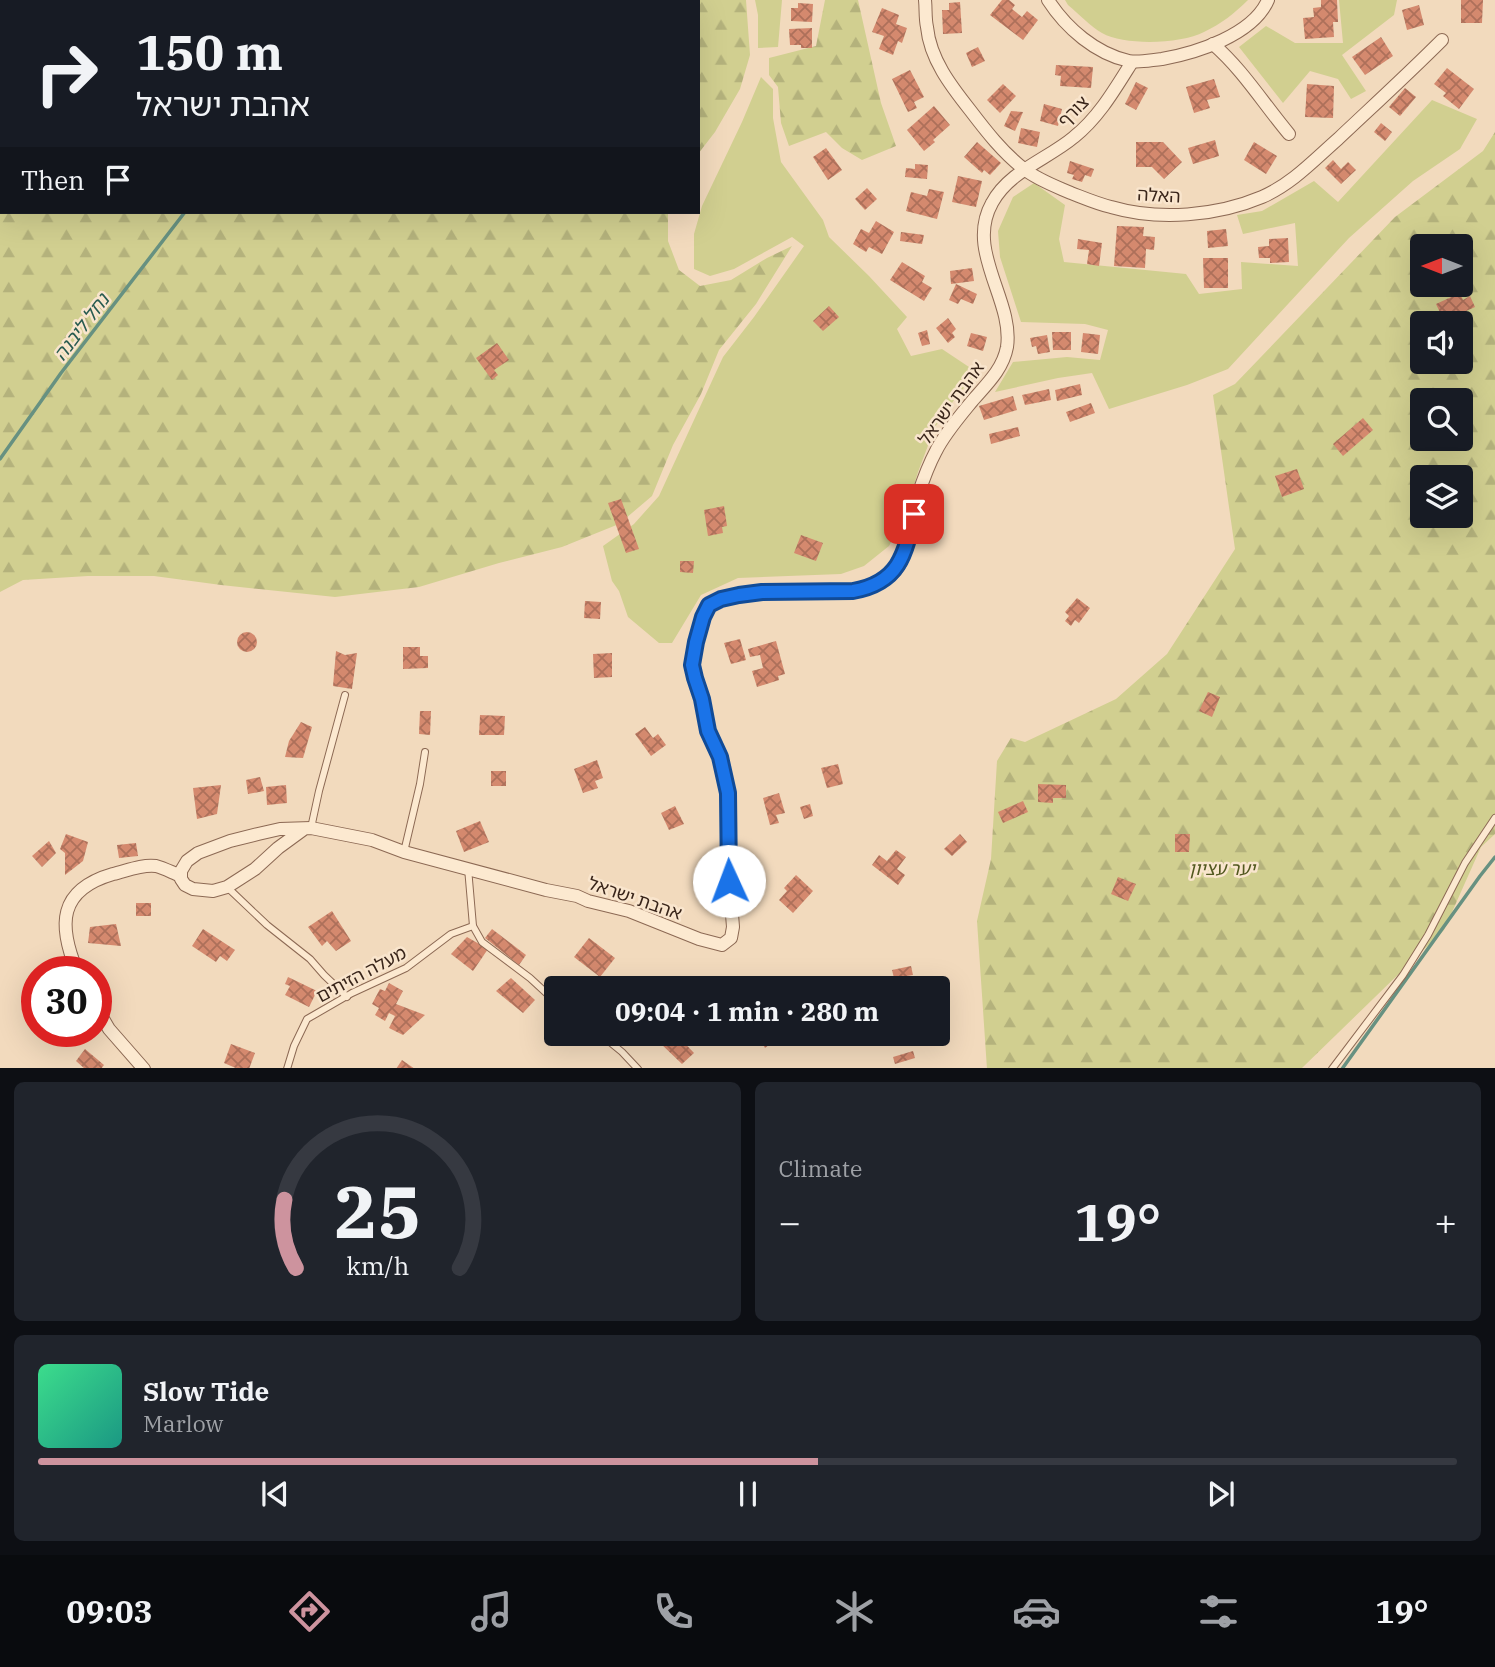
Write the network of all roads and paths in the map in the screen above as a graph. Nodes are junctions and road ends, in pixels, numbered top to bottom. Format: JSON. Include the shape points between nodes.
{"nodes":[{"id":1,"x":925,"y":0,"type":"edge"},
{"id":2,"x":1048,"y":0,"type":"edge"},
{"id":3,"x":1268,"y":0,"type":"edge"},
{"id":4,"x":1442,"y":40,"type":"dead end"},
{"id":5,"x":1213,"y":44,"type":"junction"},
{"id":6,"x":1132,"y":62,"type":"junction"},
{"id":7,"x":1289,"y":134,"type":"dead end"},
{"id":8,"x":1024,"y":169,"type":"junction"},
{"id":9,"x":345,"y":695,"type":"dead end"},
{"id":10,"x":425,"y":752,"type":"dead end"},
{"id":11,"x":1495,"y":818,"type":"edge"},
{"id":12,"x":308,"y":828,"type":"junction"},
{"id":13,"x":404,"y":852,"type":"junction"},
{"id":14,"x":468,"y":868,"type":"junction"},
{"id":15,"x":181,"y":876,"type":"junction"},
{"id":16,"x":227,"y":887,"type":"junction"},
{"id":17,"x":473,"y":926,"type":"junction"},
{"id":18,"x":71,"y":956,"type":"edge"},
{"id":19,"x":544,"y":991,"type":"edge"},
{"id":20,"x":347,"y":997,"type":"junction"},
{"id":21,"x":112,"y":1032,"type":"edge"},
{"id":22,"x":615,"y":1046,"type":"edge"},
{"id":23,"x":143,"y":1068,"type":"edge"},
{"id":24,"x":287,"y":1068,"type":"edge"},
{"id":25,"x":637,"y":1068,"type":"edge"},
{"id":26,"x":1333,"y":1068,"type":"edge"}],
"edges":[{"from":1,"to":8,"type":"street","name":"האלה","via":[[932,50],[948,82]]},
{"from":2,"to":6,"type":"street","via":[[1080,37]]},
{"from":3,"to":5,"type":"street","via":[[1251,22]]},
{"from":4,"to":8,"type":"street","name":"האלה","via":[[1285,185],[1233,207],[1172,215],[1112,208],[1051,185]]},
{"from":5,"to":6,"type":"street","via":[[1171,57]]},
{"from":5,"to":7,"type":"street"},
{"from":6,"to":8,"type":"street","name":"צורף","via":[[1089,124]]},
{"from":8,"to":14,"type":"street","name":"אהבת ישראל","via":[[1002,188],[985,225],[986,259],[1007,329],[1002,363],[925,472],[904,555],[895,570],[866,589],[762,592],[721,599],[709,605],[703,617],[692,665],[728,793],[730,937],[722,945],[699,939],[629,911]]},
{"from":9,"to":12,"type":"lane"},
{"from":10,"to":13,"type":"lane"},
{"from":11,"to":26,"type":"lane","via":[[1404,975]]},
{"from":12,"to":13,"type":"street","name":"אהבת ישראל","via":[[372,840]]},
{"from":12,"to":15,"type":"street","name":"אהבת ישראל","via":[[280,829],[198,853],[187,861]]},
{"from":12,"to":16,"type":"street"},
{"from":13,"to":14,"type":"street","name":"אהבת ישראל"},
{"from":14,"to":17,"type":"lane"},
{"from":15,"to":16,"type":"street","via":[[193,889]]},
{"from":15,"to":18,"type":"street","via":[[154,866],[138,867],[85,886],[66,916]]},
{"from":16,"to":20,"type":"lane"},
{"from":17,"to":19,"type":"lane","via":[[482,942]]},
{"from":17,"to":20,"type":"lane","name":"מעלה הזיתים","via":[[450,934],[405,968]]},
{"from":20,"to":24,"type":"lane","name":"מעלה הזיתים","via":[[307,1019]]},
{"from":21,"to":23,"type":"street"},
{"from":22,"to":25,"type":"lane"}]}
